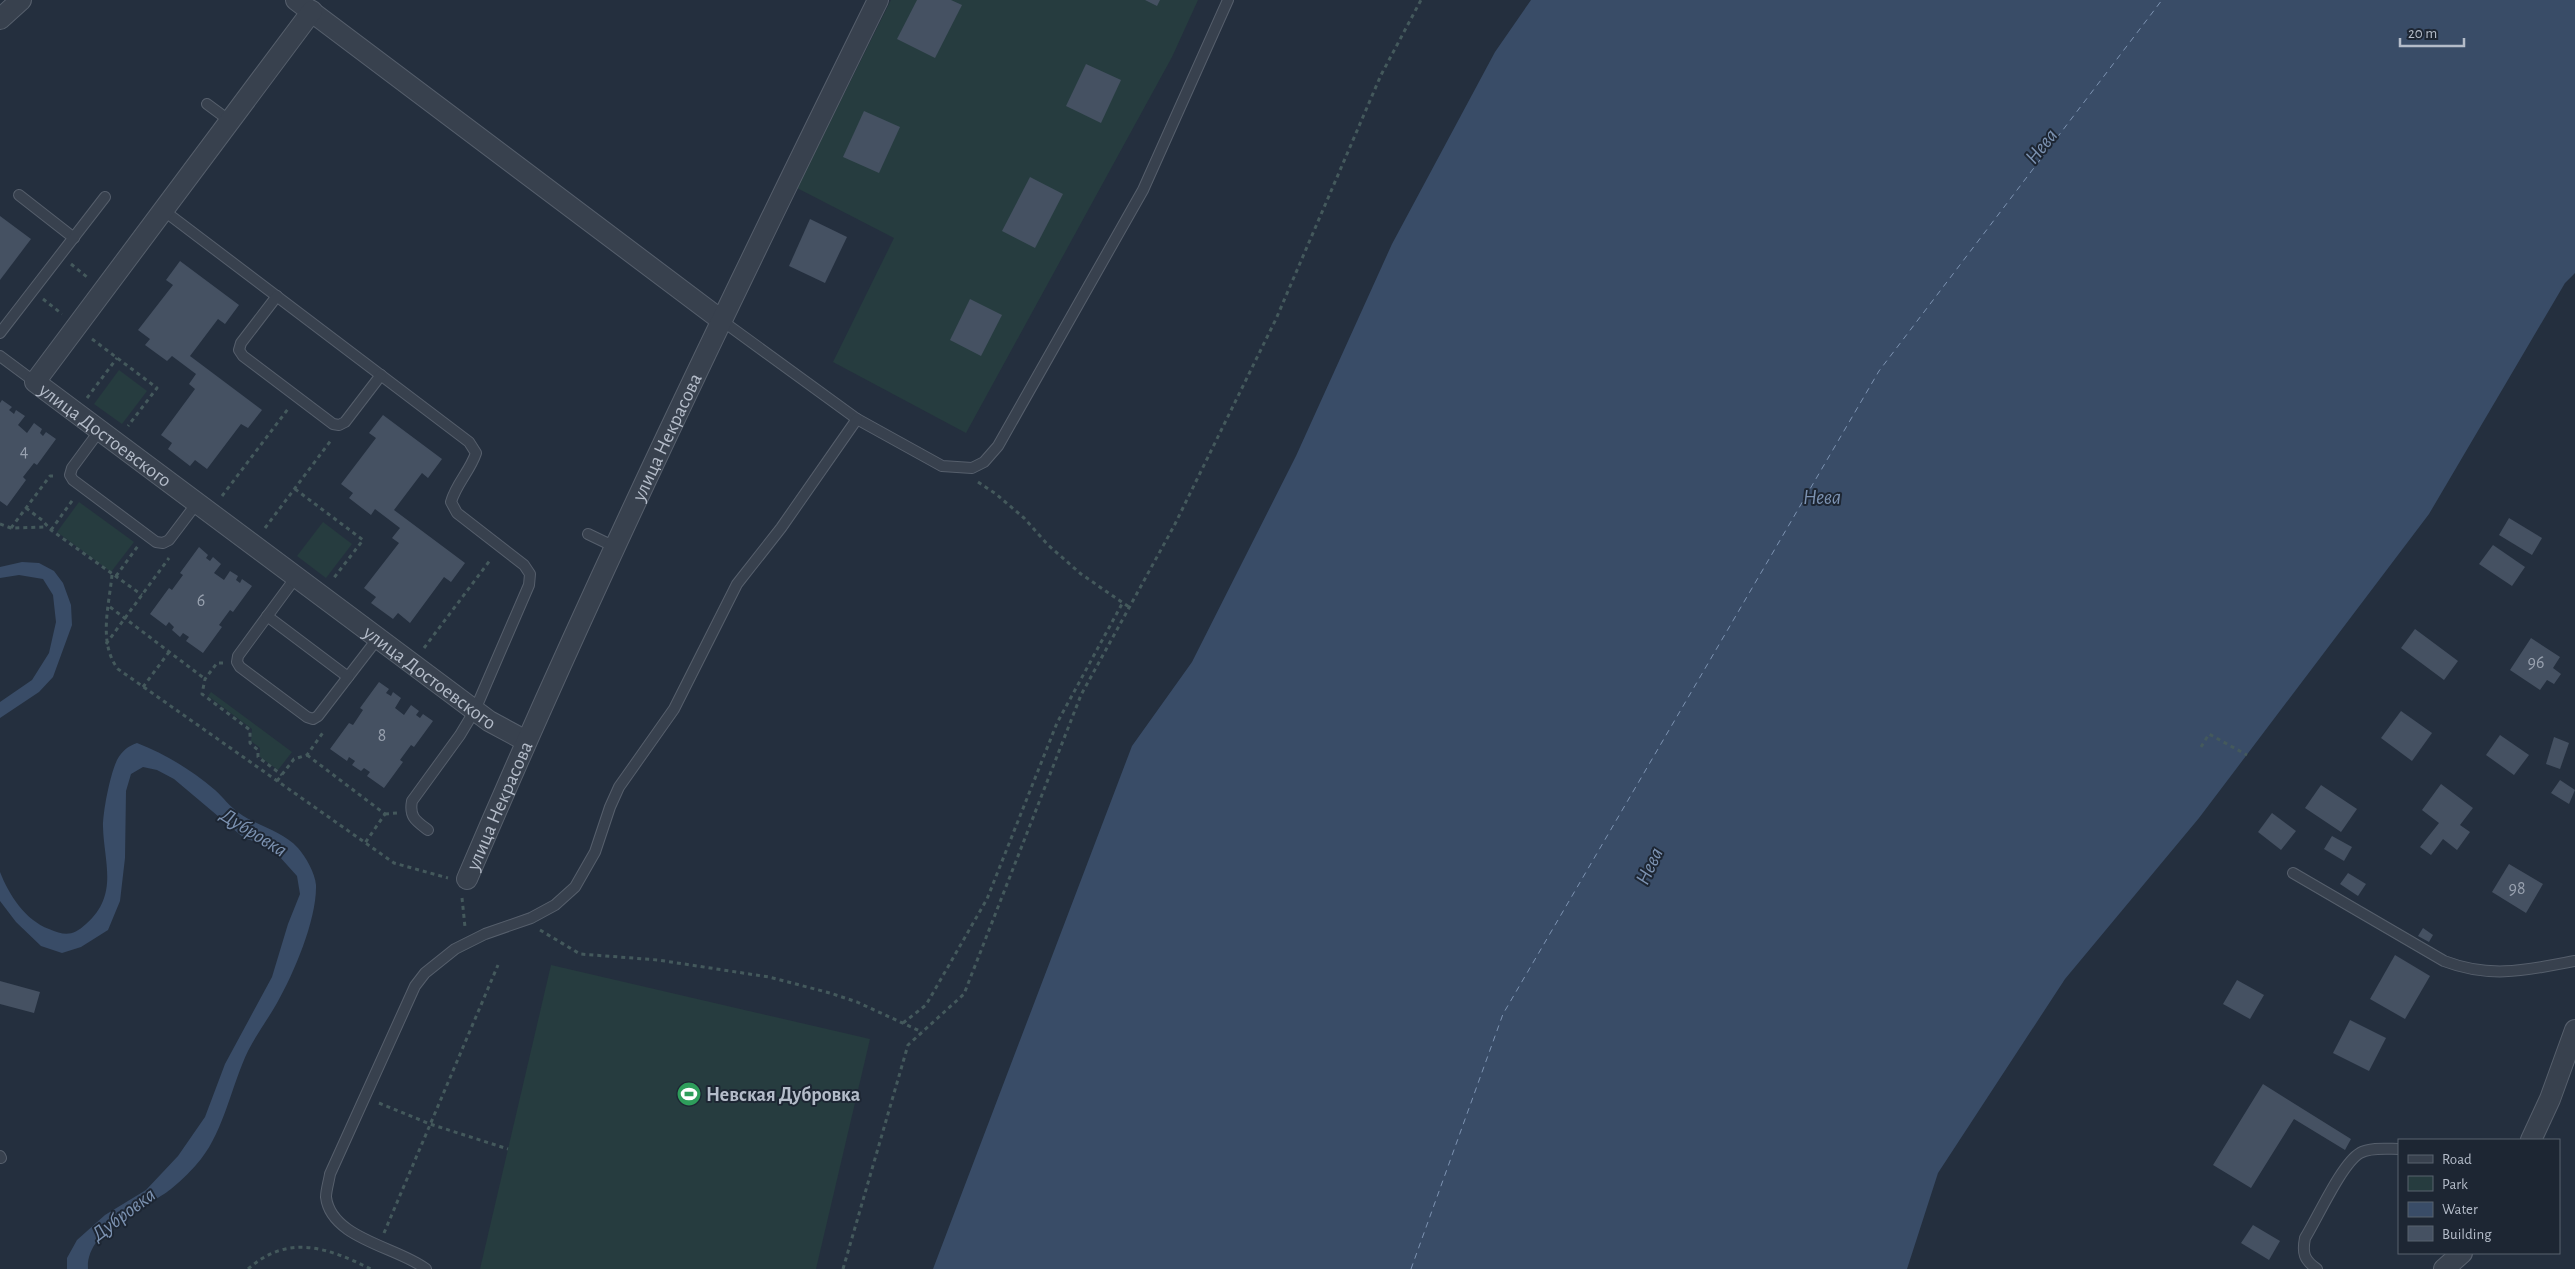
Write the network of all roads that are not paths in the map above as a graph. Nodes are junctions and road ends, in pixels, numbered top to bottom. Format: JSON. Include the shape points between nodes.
{"nodes":[{"id":1,"x":21,"y":0,"type":"edge"},
{"id":2,"x":878,"y":0,"type":"edge"},
{"id":3,"x":1228,"y":0,"type":"edge"},
{"id":4,"x":304,"y":6,"type":"edge"},
{"id":5,"x":0,"y":19,"type":"edge"},
{"id":6,"x":207,"y":104,"type":"dead end"},
{"id":7,"x":230,"y":121,"type":"junction"},
{"id":8,"x":19,"y":195,"type":"dead end"},
{"id":9,"x":105,"y":198,"type":"dead end"},
{"id":10,"x":163,"y":210,"type":"junction"},
{"id":11,"x":74,"y":238,"type":"junction"},
{"id":12,"x":277,"y":296,"type":"junction"},
{"id":13,"x":721,"y":320,"type":"junction"},
{"id":14,"x":0,"y":333,"type":"edge"},
{"id":15,"x":0,"y":356,"type":"edge"},
{"id":16,"x":381,"y":375,"type":"junction"},
{"id":17,"x":35,"y":382,"type":"junction"},
{"id":18,"x":857,"y":419,"type":"junction"},
{"id":19,"x":108,"y":436,"type":"junction"},
{"id":20,"x":203,"y":507,"type":"junction"},
{"id":21,"x":588,"y":534,"type":"dead end"},
{"id":22,"x":615,"y":547,"type":"junction"},
{"id":23,"x":296,"y":577,"type":"junction"},
{"id":24,"x":267,"y":616,"type":"junction"},
{"id":25,"x":378,"y":638,"type":"junction"},
{"id":26,"x":348,"y":677,"type":"junction"},
{"id":27,"x":475,"y":710,"type":"junction"},
{"id":28,"x":526,"y":741,"type":"junction"},
{"id":29,"x":428,"y":830,"type":"dead end"},
{"id":30,"x":2293,"y":873,"type":"dead end"},
{"id":31,"x":459,"y":884,"type":"road end"},
{"id":32,"x":2575,"y":961,"type":"edge"},
{"id":33,"x":2575,"y":1030,"type":"edge"},
{"id":34,"x":2532,"y":1139,"type":"edge"},
{"id":35,"x":2398,"y":1149,"type":"edge"},
{"id":36,"x":2461,"y":1254,"type":"edge"},
{"id":37,"x":426,"y":1269,"type":"edge"},
{"id":38,"x":2317,"y":1269,"type":"edge"},
{"id":39,"x":2444,"y":1269,"type":"edge"}],
"edges":[{"from":1,"to":5,"type":"street"},
{"from":2,"to":13,"type":"street","name":"улица Некрасова"},
{"from":3,"to":18,"type":"lane","via":[[1144,190],[998,446],[984,462],[972,468],[942,466]]},
{"from":4,"to":7,"type":"street","name":"улица Достоевского"},
{"from":4,"to":13,"type":"street"},
{"from":6,"to":7,"type":"lane"},
{"from":7,"to":10,"type":"street","name":"улица Достоевского"},
{"from":8,"to":11,"type":"lane"},
{"from":9,"to":11,"type":"lane"},
{"from":10,"to":12,"type":"lane"},
{"from":10,"to":17,"type":"street","name":"улица Достоевского"},
{"from":11,"to":14,"type":"lane"},
{"from":12,"to":16,"type":"lane"},
{"from":12,"to":16,"type":"lane","via":[[241,343],[239,350],[243,356],[333,424],[339,425],[345,422]]},
{"from":13,"to":18,"type":"lane"},
{"from":13,"to":22,"type":"street","name":"улица Некрасова"},
{"from":15,"to":17,"type":"lane"},
{"from":16,"to":27,"type":"lane","via":[[469,442],[476,454],[454,490],[451,502],[457,513],[524,565],[530,574],[529,585]]},
{"from":17,"to":19,"type":"street","name":"улица Достоевского"},
{"from":18,"to":37,"type":"lane","via":[[782,528],[737,584],[674,709],[619,787],[595,852],[579,880],[555,905],[455,949],[425,973],[415,986],[330,1174],[326,1197],[331,1212],[354,1234]]},
{"from":19,"to":20,"type":"street","name":"улица Достоевского"},
{"from":19,"to":20,"type":"lane","via":[[72,468],[70,475],[146,535],[163,544]]},
{"from":20,"to":23,"type":"street","name":"улица Достоевского"},
{"from":21,"to":22,"type":"lane"},
{"from":22,"to":28,"type":"street","name":"улица Некрасова"},
{"from":23,"to":24,"type":"lane"},
{"from":23,"to":25,"type":"street","name":"улица Достоевского"},
{"from":24,"to":26,"type":"lane"},
{"from":24,"to":26,"type":"lane","via":[[238,656],[240,667],[313,719]]},
{"from":25,"to":26,"type":"lane"},
{"from":25,"to":27,"type":"street","name":"улица Достоевского"},
{"from":27,"to":28,"type":"street","name":"улица Достоевского"},
{"from":27,"to":29,"type":"lane","via":[[412,801],[410,811],[414,820]]},
{"from":28,"to":31,"type":"street","name":"улица Некрасова"},
{"from":30,"to":32,"type":"lane","via":[[2444,961],[2467,970],[2506,972]]},
{"from":33,"to":34,"type":"street"},
{"from":35,"to":38,"type":"lane","via":[[2360,1152],[2344,1170],[2305,1238],[2303,1251],[2306,1262]]},
{"from":36,"to":39,"type":"street"}]}
